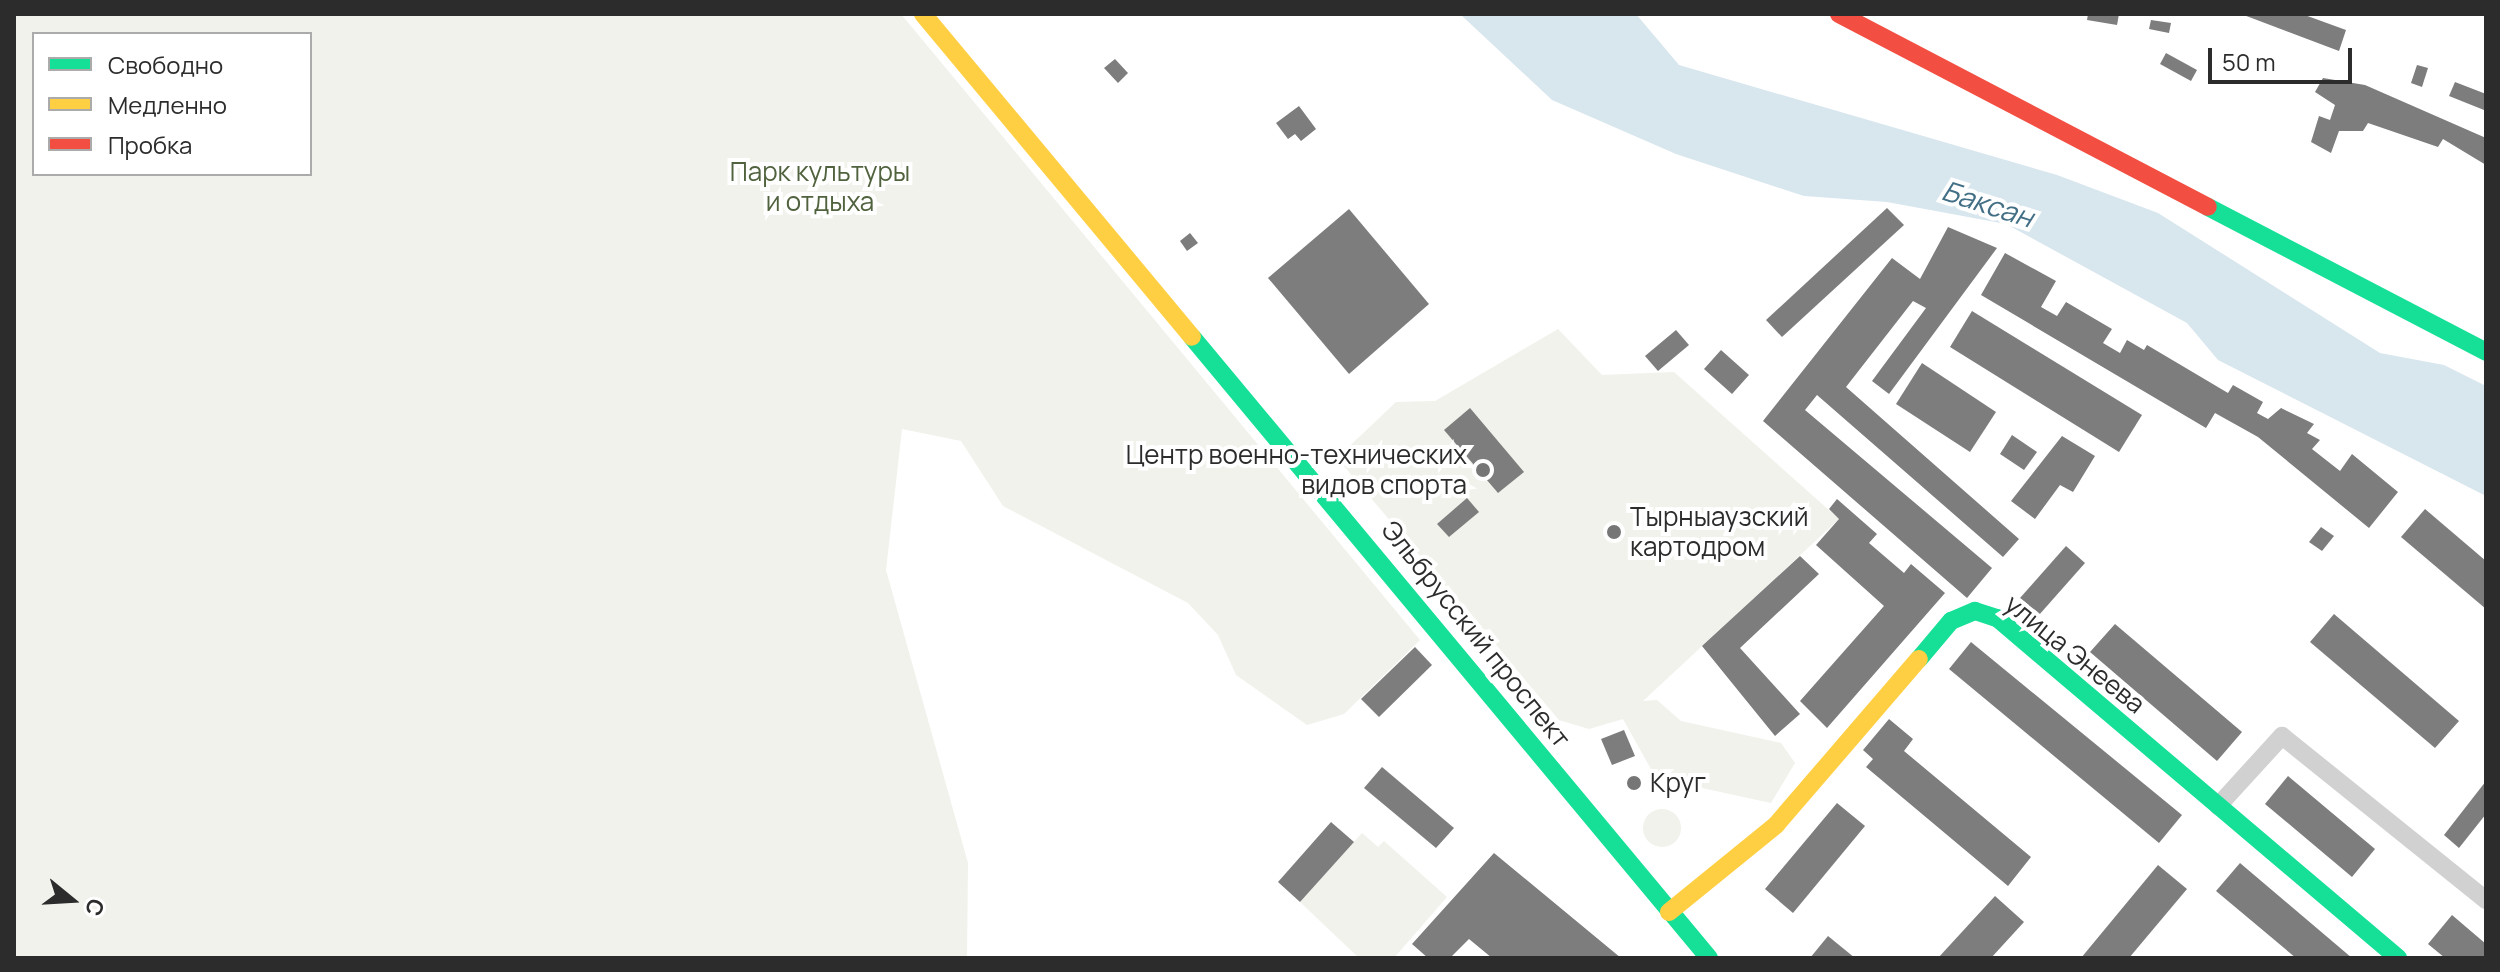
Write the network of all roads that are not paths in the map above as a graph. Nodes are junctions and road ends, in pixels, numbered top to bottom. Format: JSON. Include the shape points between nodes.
{"nodes":[{"id":1,"x":923,"y":14,"type":"edge"},
{"id":2,"x":1839,"y":14,"type":"edge"},
{"id":3,"x":2486,"y":352,"type":"edge"},
{"id":4,"x":2218,"y":806,"type":"junction"},
{"id":5,"x":2486,"y":900,"type":"edge"},
{"id":6,"x":1669,"y":912,"type":"junction"},
{"id":7,"x":1709,"y":958,"type":"edge"},
{"id":8,"x":2398,"y":958,"type":"edge"}],
"edges":[{"from":1,"to":6,"type":"street","name":"Эльбрусский проспект"},
{"from":2,"to":3,"type":"street"},
{"from":4,"to":5,"type":"street","via":[[2282,736]]},
{"from":4,"to":6,"type":"street","name":"улица Энеева","via":[[1997,618],[1975,611],[1951,621],[1776,825]]},
{"from":4,"to":8,"type":"street","name":"улица Энеева"},
{"from":6,"to":7,"type":"street","name":"Эльбрусский проспект"}]}
